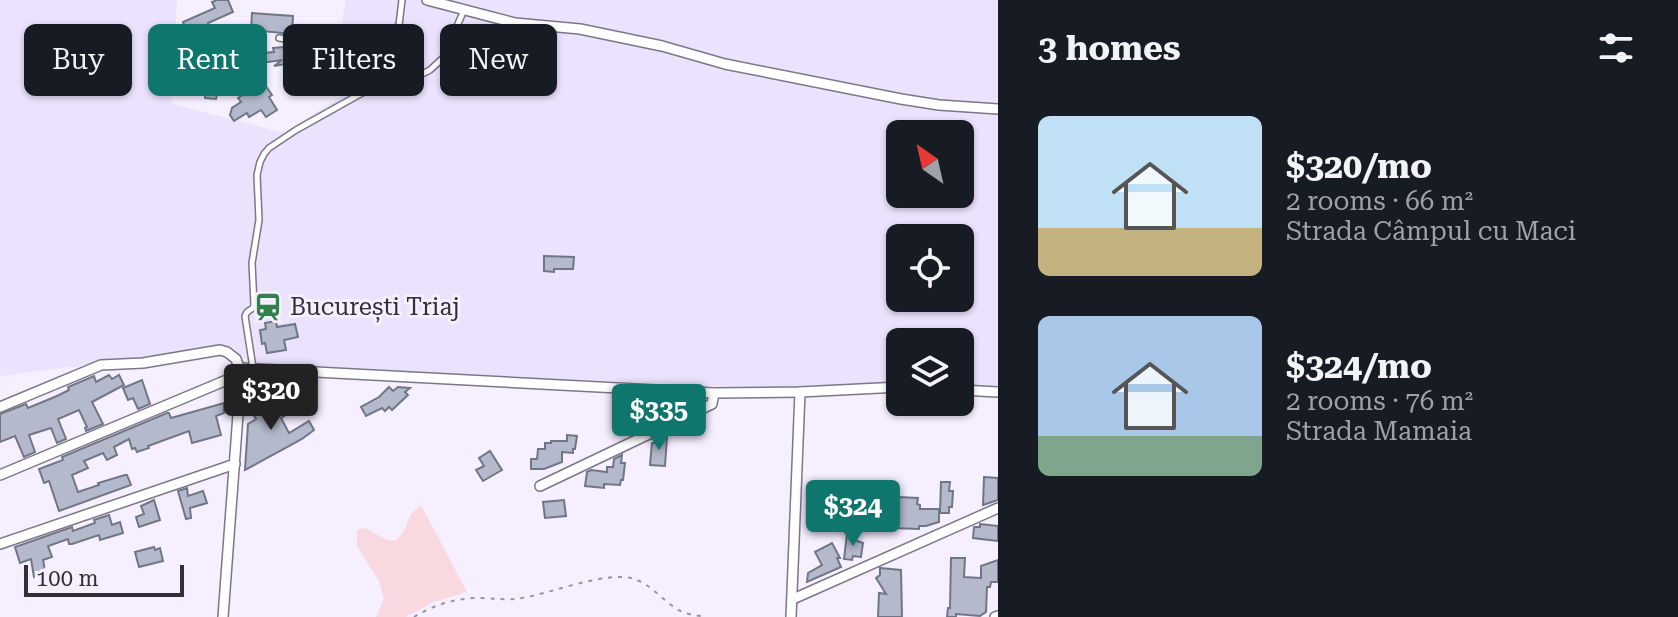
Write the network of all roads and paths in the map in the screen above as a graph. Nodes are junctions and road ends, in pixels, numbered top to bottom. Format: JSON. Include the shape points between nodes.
{"nodes":[{"id":1,"x":402,"y":0,"type":"edge"},
{"id":2,"x":427,"y":0,"type":"edge"},
{"id":3,"x":464,"y":10,"type":"junction"},
{"id":4,"x":279,"y":38,"type":"dead end"},
{"id":5,"x":998,"y":109,"type":"edge"},
{"id":6,"x":253,"y":368,"type":"junction"},
{"id":7,"x":241,"y":371,"type":"junction"},
{"id":8,"x":886,"y":388,"type":"edge"},
{"id":9,"x":974,"y":391,"type":"edge"},
{"id":10,"x":800,"y":392,"type":"junction"},
{"id":11,"x":998,"y":392,"type":"edge"},
{"id":12,"x":714,"y":393,"type":"junction"},
{"id":13,"x":0,"y":407,"type":"edge"},
{"id":14,"x":235,"y":464,"type":"junction"},
{"id":15,"x":0,"y":475,"type":"edge"},
{"id":16,"x":540,"y":486,"type":"dead end"},
{"id":17,"x":998,"y":508,"type":"edge"},
{"id":18,"x":0,"y":544,"type":"edge"},
{"id":19,"x":793,"y":599,"type":"junction"},
{"id":20,"x":223,"y":617,"type":"edge"},
{"id":21,"x":414,"y":617,"type":"edge"},
{"id":22,"x":706,"y":617,"type":"edge"},
{"id":23,"x":791,"y":617,"type":"edge"}],
"edges":[{"from":1,"to":4,"type":"lane","via":[[399,25],[391,32],[309,43]]},
{"from":2,"to":3,"type":"street"},
{"from":3,"to":5,"type":"street","via":[[515,23],[596,32],[901,99]]},
{"from":3,"to":6,"type":"lane","via":[[443,58],[430,70],[362,93],[264,154],[258,168],[254,305],[245,316]]},
{"from":6,"to":7,"type":"street"},
{"from":6,"to":12,"type":"street"},
{"from":7,"to":13,"type":"street","via":[[233,355],[220,350],[101,365]]},
{"from":7,"to":14,"type":"street"},
{"from":7,"to":15,"type":"street"},
{"from":8,"to":10,"type":"street"},
{"from":9,"to":11,"type":"street"},
{"from":10,"to":12,"type":"street"},
{"from":10,"to":19,"type":"street"},
{"from":12,"to":16,"type":"street","via":[[712,404]]},
{"from":14,"to":18,"type":"street"},
{"from":14,"to":20,"type":"street"},
{"from":17,"to":19,"type":"street"},
{"from":19,"to":23,"type":"street"},
{"from":21,"to":22,"type":"path","via":[[455,601],[525,598],[620,577],[642,582],[681,611]]}]}
